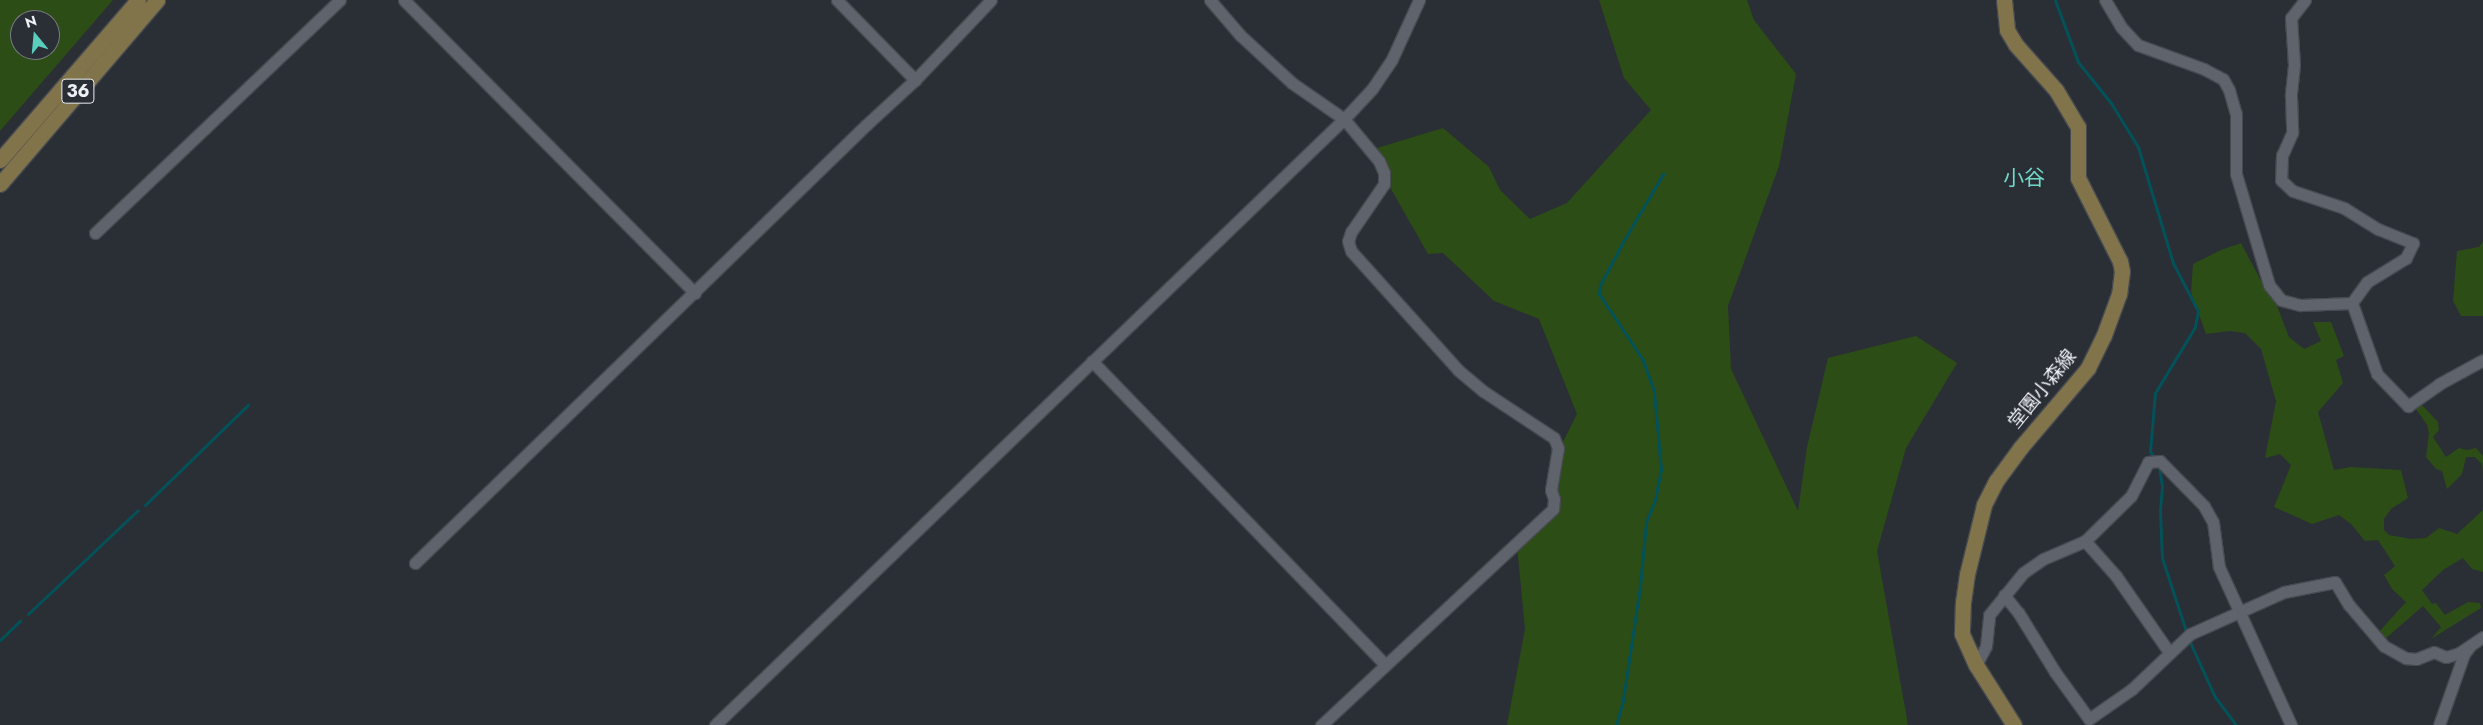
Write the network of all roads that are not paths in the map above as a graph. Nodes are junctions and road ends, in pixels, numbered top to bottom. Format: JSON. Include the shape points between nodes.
{"nodes":[{"id":1,"x":138,"y":0,"type":"edge"},
{"id":2,"x":157,"y":0,"type":"edge"},
{"id":3,"x":340,"y":0,"type":"edge"},
{"id":4,"x":404,"y":0,"type":"edge"},
{"id":5,"x":837,"y":0,"type":"edge"},
{"id":6,"x":990,"y":0,"type":"edge"},
{"id":7,"x":1210,"y":0,"type":"edge"},
{"id":8,"x":1419,"y":0,"type":"edge"},
{"id":9,"x":2004,"y":0,"type":"edge"},
{"id":10,"x":2105,"y":0,"type":"edge"},
{"id":11,"x":2305,"y":0,"type":"edge"},
{"id":12,"x":915,"y":80,"type":"junction"},
{"id":13,"x":1344,"y":119,"type":"junction"},
{"id":14,"x":0,"y":160,"type":"edge"},
{"id":15,"x":0,"y":184,"type":"edge"},
{"id":16,"x":95,"y":233,"type":"dead end"},
{"id":17,"x":695,"y":293,"type":"junction"},
{"id":18,"x":2352,"y":303,"type":"junction"},
{"id":19,"x":2483,"y":360,"type":"edge"},
{"id":20,"x":1092,"y":361,"type":"junction"},
{"id":21,"x":2085,"y":541,"type":"junction"},
{"id":22,"x":415,"y":563,"type":"dead end"},
{"id":23,"x":2004,"y":595,"type":"junction"},
{"id":24,"x":2238,"y":612,"type":"junction"},
{"id":25,"x":2483,"y":637,"type":"edge"},
{"id":26,"x":2471,"y":645,"type":"junction"},
{"id":27,"x":2169,"y":652,"type":"junction"},
{"id":28,"x":1385,"y":664,"type":"junction"},
{"id":29,"x":1976,"y":666,"type":"junction"},
{"id":30,"x":715,"y":725,"type":"edge"},
{"id":31,"x":1321,"y":725,"type":"edge"},
{"id":32,"x":2014,"y":725,"type":"edge"},
{"id":33,"x":2291,"y":725,"type":"edge"},
{"id":34,"x":2439,"y":725,"type":"edge"}],
"edges":[{"from":1,"to":14,"type":"main road","number":"36"},
{"from":2,"to":15,"type":"main road","number":"36"},
{"from":3,"to":16,"type":"street"},
{"from":4,"to":17,"type":"street"},
{"from":5,"to":12,"type":"street"},
{"from":6,"to":12,"type":"street"},
{"from":7,"to":13,"type":"street","via":[[1240,35],[1292,83]]},
{"from":8,"to":13,"type":"street","via":[[1392,59],[1372,89]]},
{"from":9,"to":29,"type":"main road","name":"堂園小森線","via":[[2008,30],[2016,45],[2056,90],[2078,127],[2078,178],[2122,271],[2119,294],[2088,368],[2016,453],[1984,505],[1967,574],[1961,620],[1962,634]]},
{"from":10,"to":18,"type":"street","via":[[2121,27],[2138,45],[2223,79],[2236,114],[2236,174],[2269,285],[2280,300],[2300,305]]},
{"from":11,"to":18,"type":"street","via":[[2291,18],[2294,66],[2292,133],[2282,155],[2281,180],[2293,191],[2344,208],[2378,229],[2413,243],[2406,258],[2366,282]]},
{"from":12,"to":17,"type":"street"},
{"from":13,"to":20,"type":"street"},
{"from":13,"to":28,"type":"street","via":[[1379,160],[1384,173],[1384,184],[1351,232],[1348,241],[1352,251],[1458,370],[1483,391],[1554,438],[1558,448],[1551,490],[1553,509]]},
{"from":17,"to":22,"type":"street"},
{"from":18,"to":19,"type":"street","via":[[2377,374],[2408,406],[2439,384]]},
{"from":20,"to":28,"type":"street"},
{"from":20,"to":30,"type":"street"},
{"from":21,"to":23,"type":"street","via":[[2036,564],[2023,573]]},
{"from":21,"to":24,"type":"street","via":[[2131,496],[2148,462],[2160,461],[2204,506],[2213,522],[2218,568]]},
{"from":21,"to":27,"type":"street","via":[[2116,576]]},
{"from":23,"to":27,"type":"street","via":[[2089,719],[2132,689]]},
{"from":23,"to":29,"type":"street","via":[[1989,615],[1986,646]]},
{"from":24,"to":26,"type":"street","via":[[2284,592],[2335,582],[2349,605],[2384,646],[2406,658],[2434,652],[2446,657]]},
{"from":24,"to":27,"type":"street","via":[[2190,634]]},
{"from":24,"to":33,"type":"street"},
{"from":25,"to":26,"type":"street"},
{"from":26,"to":34,"type":"street","via":[[2464,654]]},
{"from":28,"to":31,"type":"street"},
{"from":29,"to":32,"type":"main road","name":"堂園小森線"}]}
